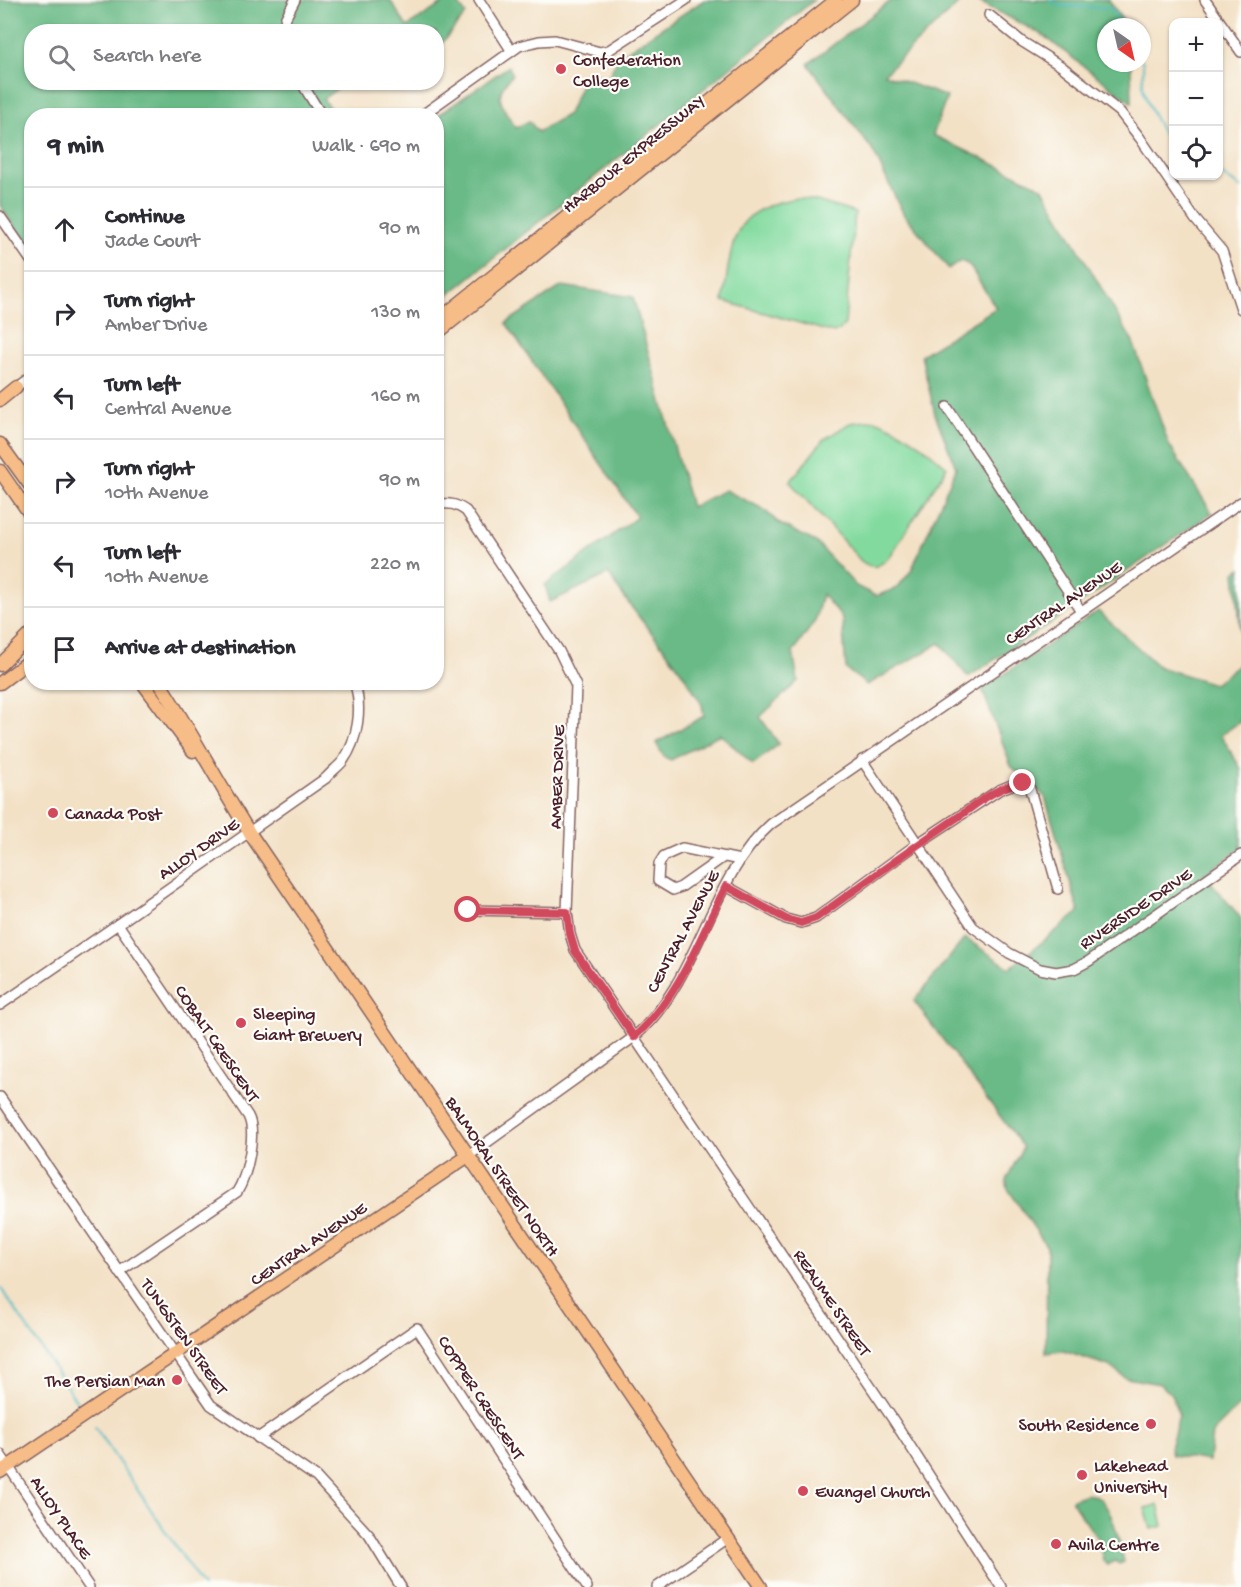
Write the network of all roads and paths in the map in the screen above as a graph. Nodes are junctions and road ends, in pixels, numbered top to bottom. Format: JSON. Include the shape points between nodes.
{"nodes":[{"id":1,"x":295,"y":0,"type":"edge"},
{"id":2,"x":479,"y":0,"type":"edge"},
{"id":3,"x":686,"y":0,"type":"edge"},
{"id":4,"x":836,"y":0,"type":"edge"},
{"id":5,"x":852,"y":0,"type":"edge"},
{"id":6,"x":1205,"y":0,"type":"edge"},
{"id":7,"x":989,"y":15,"type":"dead end"},
{"id":8,"x":285,"y":24,"type":"edge"},
{"id":9,"x":511,"y":50,"type":"junction"},
{"id":10,"x":1241,"y":52,"type":"edge"},
{"id":11,"x":306,"y":90,"type":"edge"},
{"id":12,"x":317,"y":108,"type":"edge"},
{"id":13,"x":432,"y":108,"type":"edge"},
{"id":14,"x":0,"y":216,"type":"edge"},
{"id":15,"x":24,"y":250,"type":"edge"},
{"id":16,"x":1241,"y":309,"type":"edge"},
{"id":17,"x":444,"y":316,"type":"edge"},
{"id":18,"x":444,"y":328,"type":"edge"},
{"id":19,"x":24,"y":381,"type":"edge"},
{"id":20,"x":16,"y":387,"type":"junction"},
{"id":21,"x":0,"y":393,"type":"edge"},
{"id":22,"x":0,"y":400,"type":"edge"},
{"id":23,"x":947,"y":407,"type":"dead end"},
{"id":24,"x":0,"y":446,"type":"edge"},
{"id":25,"x":0,"y":471,"type":"edge"},
{"id":26,"x":24,"y":477,"type":"edge"},
{"id":27,"x":1241,"y":502,"type":"edge"},
{"id":28,"x":444,"y":503,"type":"edge"},
{"id":29,"x":24,"y":506,"type":"edge"},
{"id":30,"x":1081,"y":611,"type":"junction"},
{"id":31,"x":24,"y":641,"type":"edge"},
{"id":32,"x":24,"y":652,"type":"edge"},
{"id":33,"x":0,"y":665,"type":"edge"},
{"id":34,"x":24,"y":665,"type":"edge"},
{"id":35,"x":0,"y":671,"type":"edge"},
{"id":36,"x":24,"y":674,"type":"edge"},
{"id":37,"x":0,"y":683,"type":"edge"},
{"id":38,"x":0,"y":690,"type":"edge"},
{"id":39,"x":146,"y":690,"type":"edge"},
{"id":40,"x":166,"y":690,"type":"edge"},
{"id":41,"x":355,"y":690,"type":"edge"},
{"id":42,"x":862,"y":760,"type":"junction"},
{"id":43,"x":218,"y":783,"type":"junction"},
{"id":44,"x":249,"y":832,"type":"junction"},
{"id":45,"x":917,"y":844,"type":"junction"},
{"id":46,"x":1241,"y":855,"type":"edge"},
{"id":47,"x":722,"y":858,"type":"junction"},
{"id":48,"x":740,"y":860,"type":"junction"},
{"id":49,"x":726,"y":886,"type":"junction"},
{"id":50,"x":1059,"y":889,"type":"dead end"},
{"id":51,"x":468,"y":910,"type":"dead end"},
{"id":52,"x":567,"y":912,"type":"junction"},
{"id":53,"x":118,"y":924,"type":"junction"},
{"id":54,"x":0,"y":1005,"type":"edge"},
{"id":55,"x":634,"y":1037,"type":"junction"},
{"id":56,"x":0,"y":1096,"type":"edge"},
{"id":57,"x":468,"y":1156,"type":"junction"},
{"id":58,"x":119,"y":1272,"type":"junction"},
{"id":59,"x":175,"y":1354,"type":"junction"},
{"id":60,"x":258,"y":1438,"type":"junction"},
{"id":61,"x":0,"y":1454,"type":"edge"},
{"id":62,"x":4,"y":1469,"type":"edge"},
{"id":63,"x":728,"y":1538,"type":"junction"},
{"id":64,"x":89,"y":1587,"type":"edge"},
{"id":65,"x":402,"y":1587,"type":"edge"},
{"id":66,"x":586,"y":1587,"type":"edge"},
{"id":67,"x":657,"y":1587,"type":"edge"},
{"id":68,"x":761,"y":1587,"type":"edge"},
{"id":69,"x":1001,"y":1587,"type":"edge"}],
"edges":[{"from":1,"to":8,"type":"street"},
{"from":2,"to":9,"type":"street"},
{"from":3,"to":9,"type":"street","via":[[609,50],[600,52],[555,40]]},
{"from":4,"to":17,"type":"main road","name":"HARBOUR EXPRESSWAY"},
{"from":5,"to":18,"type":"main road","name":"HARBOUR EXPRESSWAY"},
{"from":6,"to":10,"type":"street"},
{"from":7,"to":16,"type":"street","via":[[1120,112],[1222,251]]},
{"from":9,"to":13,"type":"street"},
{"from":11,"to":12,"type":"street"},
{"from":14,"to":15,"type":"street"},
{"from":19,"to":20,"type":"street"},
{"from":20,"to":21,"type":"main road"},
{"from":20,"to":22,"type":"main road"},
{"from":23,"to":30,"type":"street"},
{"from":24,"to":26,"type":"main road"},
{"from":25,"to":29,"type":"main road"},
{"from":27,"to":30,"type":"street","name":"CENTRAL AVENUE"},
{"from":28,"to":52,"type":"street","name":"AMBER DRIVE","via":[[466,511],[560,651],[576,686]]},
{"from":30,"to":42,"type":"street","name":"CENTRAL AVENUE"},
{"from":31,"to":33,"type":"main road"},
{"from":32,"to":35,"type":"main road"},
{"from":34,"to":37,"type":"main road"},
{"from":36,"to":38,"type":"main road"},
{"from":39,"to":43,"type":"main road","name":"BALMORAL STREET NORTH"},
{"from":40,"to":43,"type":"main road","name":"BALMORAL STREET NORTH"},
{"from":41,"to":44,"type":"street","name":"ALLOY DRIVE","via":[[357,728],[343,761],[326,778]]},
{"from":42,"to":45,"type":"street","name":"RIVERSIDE DRIVE"},
{"from":42,"to":48,"type":"street","name":"CENTRAL AVENUE","via":[[771,824]]},
{"from":43,"to":44,"type":"main road","name":"BALMORAL STREET NORTH"},
{"from":44,"to":53,"type":"street","name":"ALLOY DRIVE"},
{"from":44,"to":57,"type":"main road","name":"BALMORAL STREET NORTH"},
{"from":45,"to":46,"type":"street","name":"RIVERSIDE DRIVE","via":[[973,927],[1009,953],[1040,969],[1056,972],[1089,961]]},
{"from":45,"to":49,"type":"street","via":[[816,918],[801,923],[786,919]]},
{"from":45,"to":50,"type":"street","via":[[999,790],[1023,783],[1029,786]]},
{"from":47,"to":47,"type":"street","via":[[682,848],[664,856],[658,881],[673,890]]},
{"from":47,"to":48,"type":"street"},
{"from":48,"to":49,"type":"street","name":"CENTRAL AVENUE"},
{"from":49,"to":55,"type":"street","name":"CENTRAL AVENUE","via":[[672,992],[649,1024]]},
{"from":51,"to":52,"type":"street"},
{"from":52,"to":55,"type":"street","name":"AMBER DRIVE","via":[[575,951]]},
{"from":53,"to":54,"type":"street","name":"ALLOY DRIVE"},
{"from":53,"to":58,"type":"street","name":"COBALT CRESCENT","via":[[253,1128],[237,1192]]},
{"from":55,"to":57,"type":"street","name":"CENTRAL AVENUE"},
{"from":55,"to":69,"type":"street","name":"REAUME STREET","via":[[894,1421]]},
{"from":56,"to":58,"type":"street","name":"TUNGSTEN STREET"},
{"from":57,"to":59,"type":"main road","name":"CENTRAL AVENUE"},
{"from":57,"to":63,"type":"main road","name":"BALMORAL STREET NORTH"},
{"from":58,"to":59,"type":"street","name":"TUNGSTEN STREET"},
{"from":59,"to":60,"type":"street","name":"TUNGSTEN STREET","via":[[211,1405]]},
{"from":59,"to":62,"type":"main road","name":"CENTRAL AVENUE"},
{"from":60,"to":65,"type":"street","name":"TUNGSTEN STREET","via":[[316,1477],[369,1535]]},
{"from":60,"to":66,"type":"street","name":"COPPER CRESCENT","via":[[417,1328]]},
{"from":61,"to":62,"type":"street"},
{"from":62,"to":64,"type":"street","name":"ALLOY PLACE"},
{"from":63,"to":67,"type":"street"},
{"from":63,"to":68,"type":"main road","name":"BALMORAL STREET NORTH"}]}
